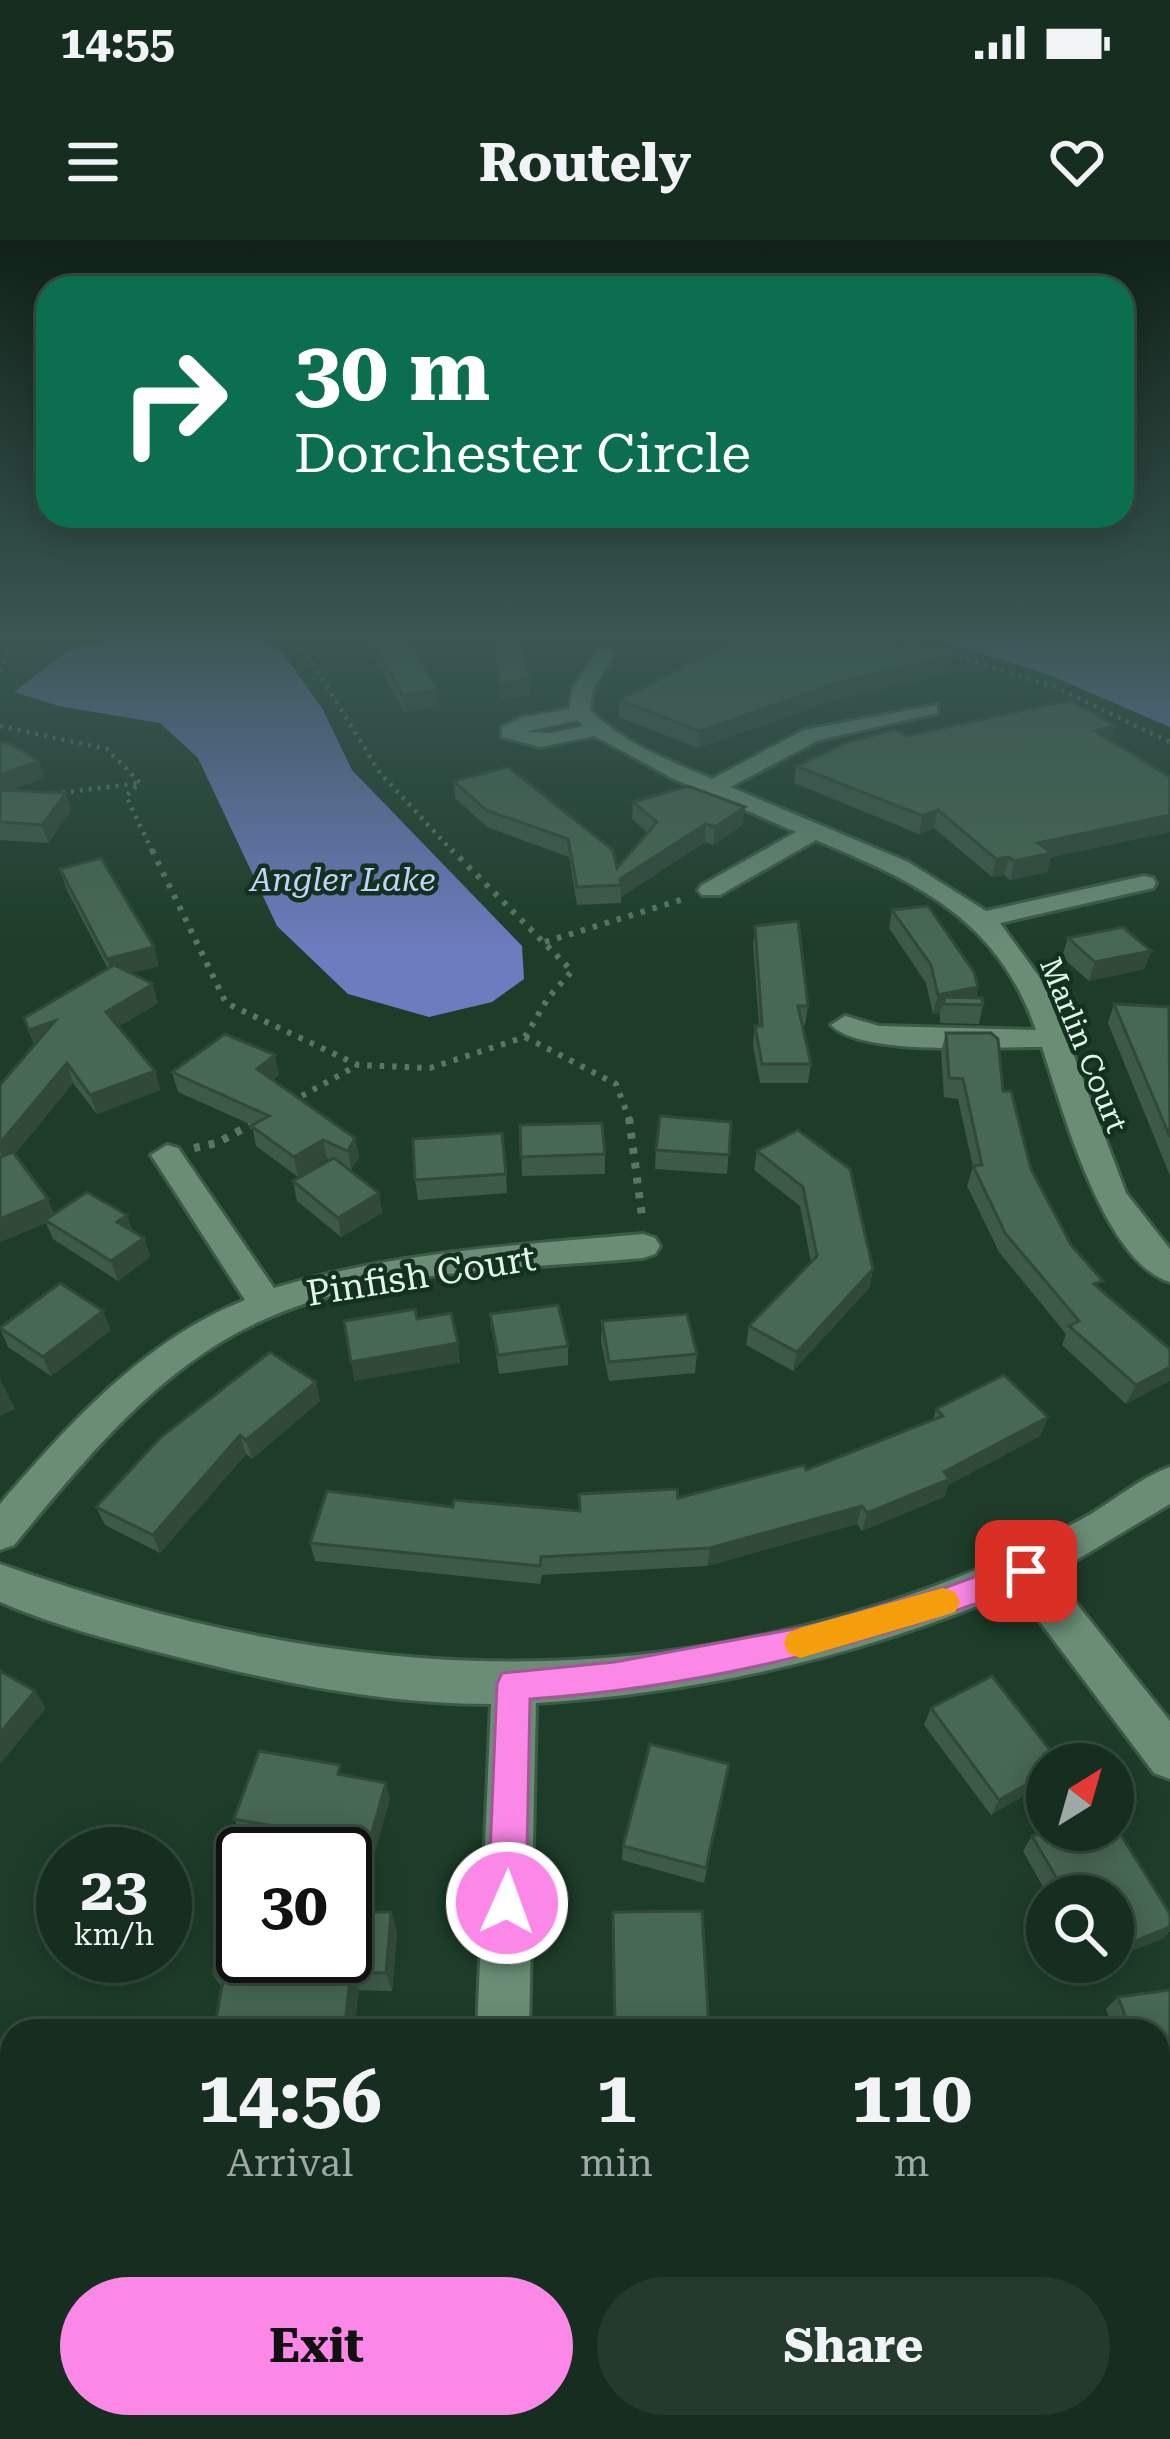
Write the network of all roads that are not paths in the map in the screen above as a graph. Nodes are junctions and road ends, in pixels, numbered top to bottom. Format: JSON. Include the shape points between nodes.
{"nodes":[{"id":1,"x":615,"y":743,"type":"edge"},
{"id":2,"x":798,"y":743,"type":"edge"},
{"id":3,"x":716,"y":786,"type":"junction"},
{"id":4,"x":817,"y":830,"type":"junction"},
{"id":5,"x":1144,"y":884,"type":"dead end"},
{"id":6,"x":711,"y":890,"type":"road end"},
{"id":7,"x":981,"y":920,"type":"junction"},
{"id":8,"x":844,"y":1025,"type":"dead end"},
{"id":9,"x":1051,"y":1039,"type":"junction"},
{"id":10,"x":166,"y":1154,"type":"road end"},
{"id":11,"x":643,"y":1246,"type":"road end"},
{"id":12,"x":1170,"y":1270,"type":"edge"},
{"id":13,"x":266,"y":1304,"type":"junction"},
{"id":14,"x":1170,"y":1484,"type":"edge"},
{"id":15,"x":0,"y":1533,"type":"edge"},
{"id":16,"x":1026,"y":1571,"type":"junction"},
{"id":17,"x":0,"y":1582,"type":"edge"},
{"id":18,"x":514,"y":1684,"type":"junction"},
{"id":19,"x":1170,"y":1757,"type":"edge"},
{"id":20,"x":503,"y":2019,"type":"edge"}],
"edges":[{"from":1,"to":3,"type":"street","name":"Marlin Court"},
{"from":2,"to":3,"type":"street"},
{"from":3,"to":4,"type":"street","name":"Marlin Court"},
{"from":4,"to":6,"type":"street"},
{"from":4,"to":7,"type":"street","name":"Marlin Court","via":[[899,866]]},
{"from":5,"to":7,"type":"street"},
{"from":7,"to":9,"type":"street","name":"Marlin Court","via":[[1012,955]]},
{"from":8,"to":9,"type":"street","via":[[877,1035]]},
{"from":9,"to":12,"type":"street","name":"Marlin Court","via":[[1116,1206]]},
{"from":10,"to":13,"type":"street"},
{"from":11,"to":13,"type":"street","name":"Pinfish Court","via":[[405,1272]]},
{"from":13,"to":15,"type":"street","name":"Pinfish Court","via":[[187,1348],[122,1402]]},
{"from":14,"to":16,"type":"street"},
{"from":16,"to":18,"type":"street","via":[[816,1640],[634,1675]]},
{"from":16,"to":19,"type":"street"},
{"from":17,"to":18,"type":"street","via":[[79,1612],[261,1660]]},
{"from":18,"to":20,"type":"street"}]}
